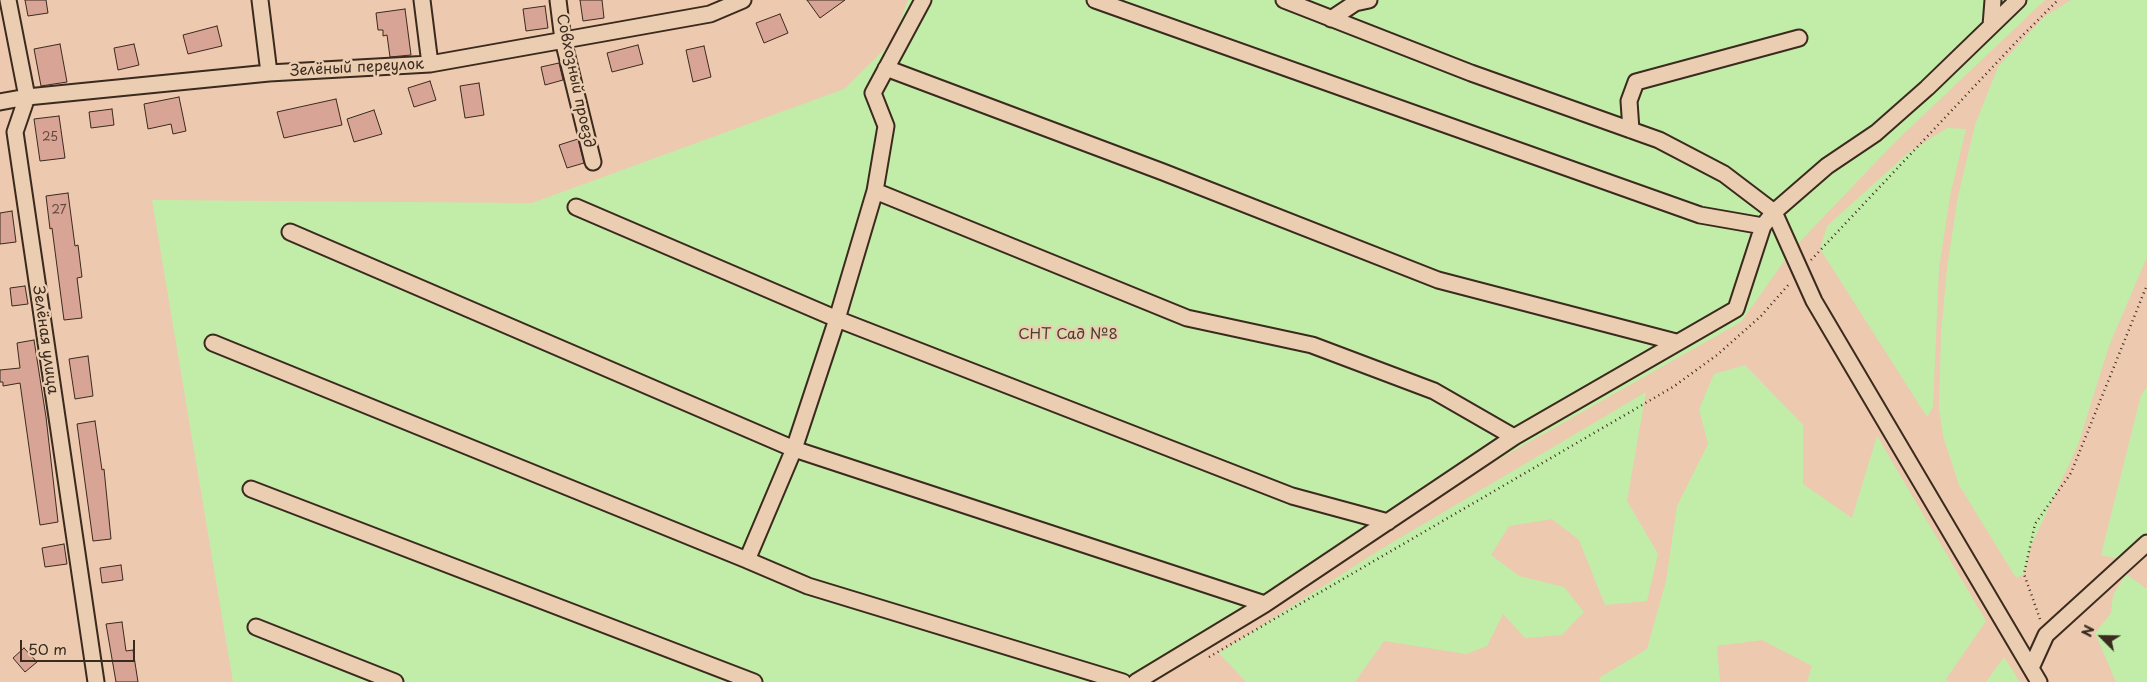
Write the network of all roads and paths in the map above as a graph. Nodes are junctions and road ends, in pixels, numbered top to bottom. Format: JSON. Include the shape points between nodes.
{"nodes":[{"id":1,"x":8,"y":0,"type":"edge"},
{"id":2,"x":260,"y":0,"type":"edge"},
{"id":3,"x":422,"y":0,"type":"edge"},
{"id":4,"x":558,"y":0,"type":"edge"},
{"id":5,"x":743,"y":0,"type":"edge"},
{"id":6,"x":923,"y":0,"type":"edge"},
{"id":7,"x":1095,"y":0,"type":"edge"},
{"id":8,"x":1284,"y":0,"type":"edge"},
{"id":9,"x":1369,"y":0,"type":"edge"},
{"id":10,"x":1993,"y":0,"type":"edge"},
{"id":11,"x":2018,"y":0,"type":"edge"},
{"id":12,"x":710,"y":7,"type":"edge"},
{"id":13,"x":1331,"y":19,"type":"junction"},
{"id":14,"x":1991,"y":26,"type":"junction"},
{"id":15,"x":1799,"y":38,"type":"dead end"},
{"id":16,"x":563,"y":40,"type":"junction"},
{"id":17,"x":430,"y":64,"type":"junction"},
{"id":18,"x":886,"y":68,"type":"junction"},
{"id":19,"x":269,"y":73,"type":"junction"},
{"id":20,"x":27,"y":97,"type":"junction"},
{"id":21,"x":0,"y":102,"type":"edge"},
{"id":22,"x":1631,"y":130,"type":"junction"},
{"id":23,"x":593,"y":162,"type":"dead end"},
{"id":24,"x":875,"y":191,"type":"junction"},
{"id":25,"x":576,"y":207,"type":"dead end"},
{"id":26,"x":1774,"y":212,"type":"junction"},
{"id":27,"x":1763,"y":226,"type":"junction"},
{"id":28,"x":290,"y":232,"type":"dead end"},
{"id":29,"x":2147,"y":285,"type":"edge"},
{"id":30,"x":837,"y":319,"type":"junction"},
{"id":31,"x":1676,"y":342,"type":"junction"},
{"id":32,"x":213,"y":343,"type":"dead end"},
{"id":33,"x":1514,"y":437,"type":"junction"},
{"id":34,"x":794,"y":449,"type":"junction"},
{"id":35,"x":251,"y":489,"type":"dead end"},
{"id":36,"x":1388,"y":522,"type":"junction"},
{"id":37,"x":2147,"y":543,"type":"edge"},
{"id":38,"x":747,"y":560,"type":"junction"},
{"id":39,"x":1265,"y":604,"type":"junction"},
{"id":40,"x":256,"y":627,"type":"dead end"},
{"id":41,"x":2046,"y":635,"type":"junction"},
{"id":42,"x":2031,"y":668,"type":"junction"},
{"id":43,"x":96,"y":682,"type":"edge"},
{"id":44,"x":395,"y":682,"type":"edge"},
{"id":45,"x":754,"y":682,"type":"edge"},
{"id":46,"x":1122,"y":682,"type":"edge"},
{"id":47,"x":1136,"y":682,"type":"edge"},
{"id":48,"x":2039,"y":682,"type":"edge"}],
"edges":[{"from":1,"to":20,"type":"street"},
{"from":2,"to":19,"type":"street"},
{"from":3,"to":17,"type":"street"},
{"from":4,"to":16,"type":"street","name":"Совхозный проезд"},
{"from":5,"to":12,"type":"street","name":"Зелёный переулок"},
{"from":6,"to":18,"type":"street"},
{"from":7,"to":27,"type":"street","via":[[1700,216]]},
{"from":8,"to":13,"type":"street"},
{"from":9,"to":13,"type":"street","via":[[1355,3]]},
{"from":10,"to":14,"type":"street"},
{"from":11,"to":14,"type":"street"},
{"from":12,"to":16,"type":"street","name":"Зелёный переулок"},
{"from":13,"to":22,"type":"street"},
{"from":14,"to":26,"type":"street","via":[[1876,133],[1827,166]]},
{"from":15,"to":22,"type":"street","via":[[1636,82],[1628,100]]},
{"from":16,"to":17,"type":"street","name":"Зелёный переулок"},
{"from":16,"to":23,"type":"street","name":"Совхозный проезд"},
{"from":17,"to":19,"type":"street","name":"Зелёный переулок"},
{"from":18,"to":24,"type":"street","via":[[873,93],[886,126]]},
{"from":18,"to":31,"type":"street","via":[[1438,280]]},
{"from":19,"to":20,"type":"street","name":"Зелёный переулок"},
{"from":20,"to":21,"type":"street","name":"Зелёный переулок"},
{"from":20,"to":43,"type":"street","name":"Зелёная улица","via":[[15,132]]},
{"from":22,"to":26,"type":"street","via":[[1659,140],[1724,174]]},
{"from":24,"to":30,"type":"street"},
{"from":24,"to":33,"type":"street","via":[[1187,318],[1312,345],[1434,391]]},
{"from":25,"to":30,"type":"street"},
{"from":26,"to":27,"type":"street"},
{"from":26,"to":42,"type":"street","via":[[1814,301]]},
{"from":27,"to":31,"type":"street","via":[[1736,309]]},
{"from":28,"to":34,"type":"street"},
{"from":29,"to":41,"type":"path","via":[[2071,473],[2035,524],[2024,574]]},
{"from":30,"to":34,"type":"street"},
{"from":30,"to":36,"type":"street","via":[[1292,496]]},
{"from":31,"to":33,"type":"street"},
{"from":32,"to":38,"type":"street"},
{"from":33,"to":36,"type":"street"},
{"from":34,"to":38,"type":"street"},
{"from":34,"to":39,"type":"street"},
{"from":35,"to":45,"type":"street"},
{"from":36,"to":39,"type":"street"},
{"from":37,"to":41,"type":"street"},
{"from":38,"to":46,"type":"street","via":[[808,586]]},
{"from":39,"to":47,"type":"street"},
{"from":40,"to":44,"type":"street"},
{"from":41,"to":42,"type":"street"},
{"from":42,"to":48,"type":"street"}]}
